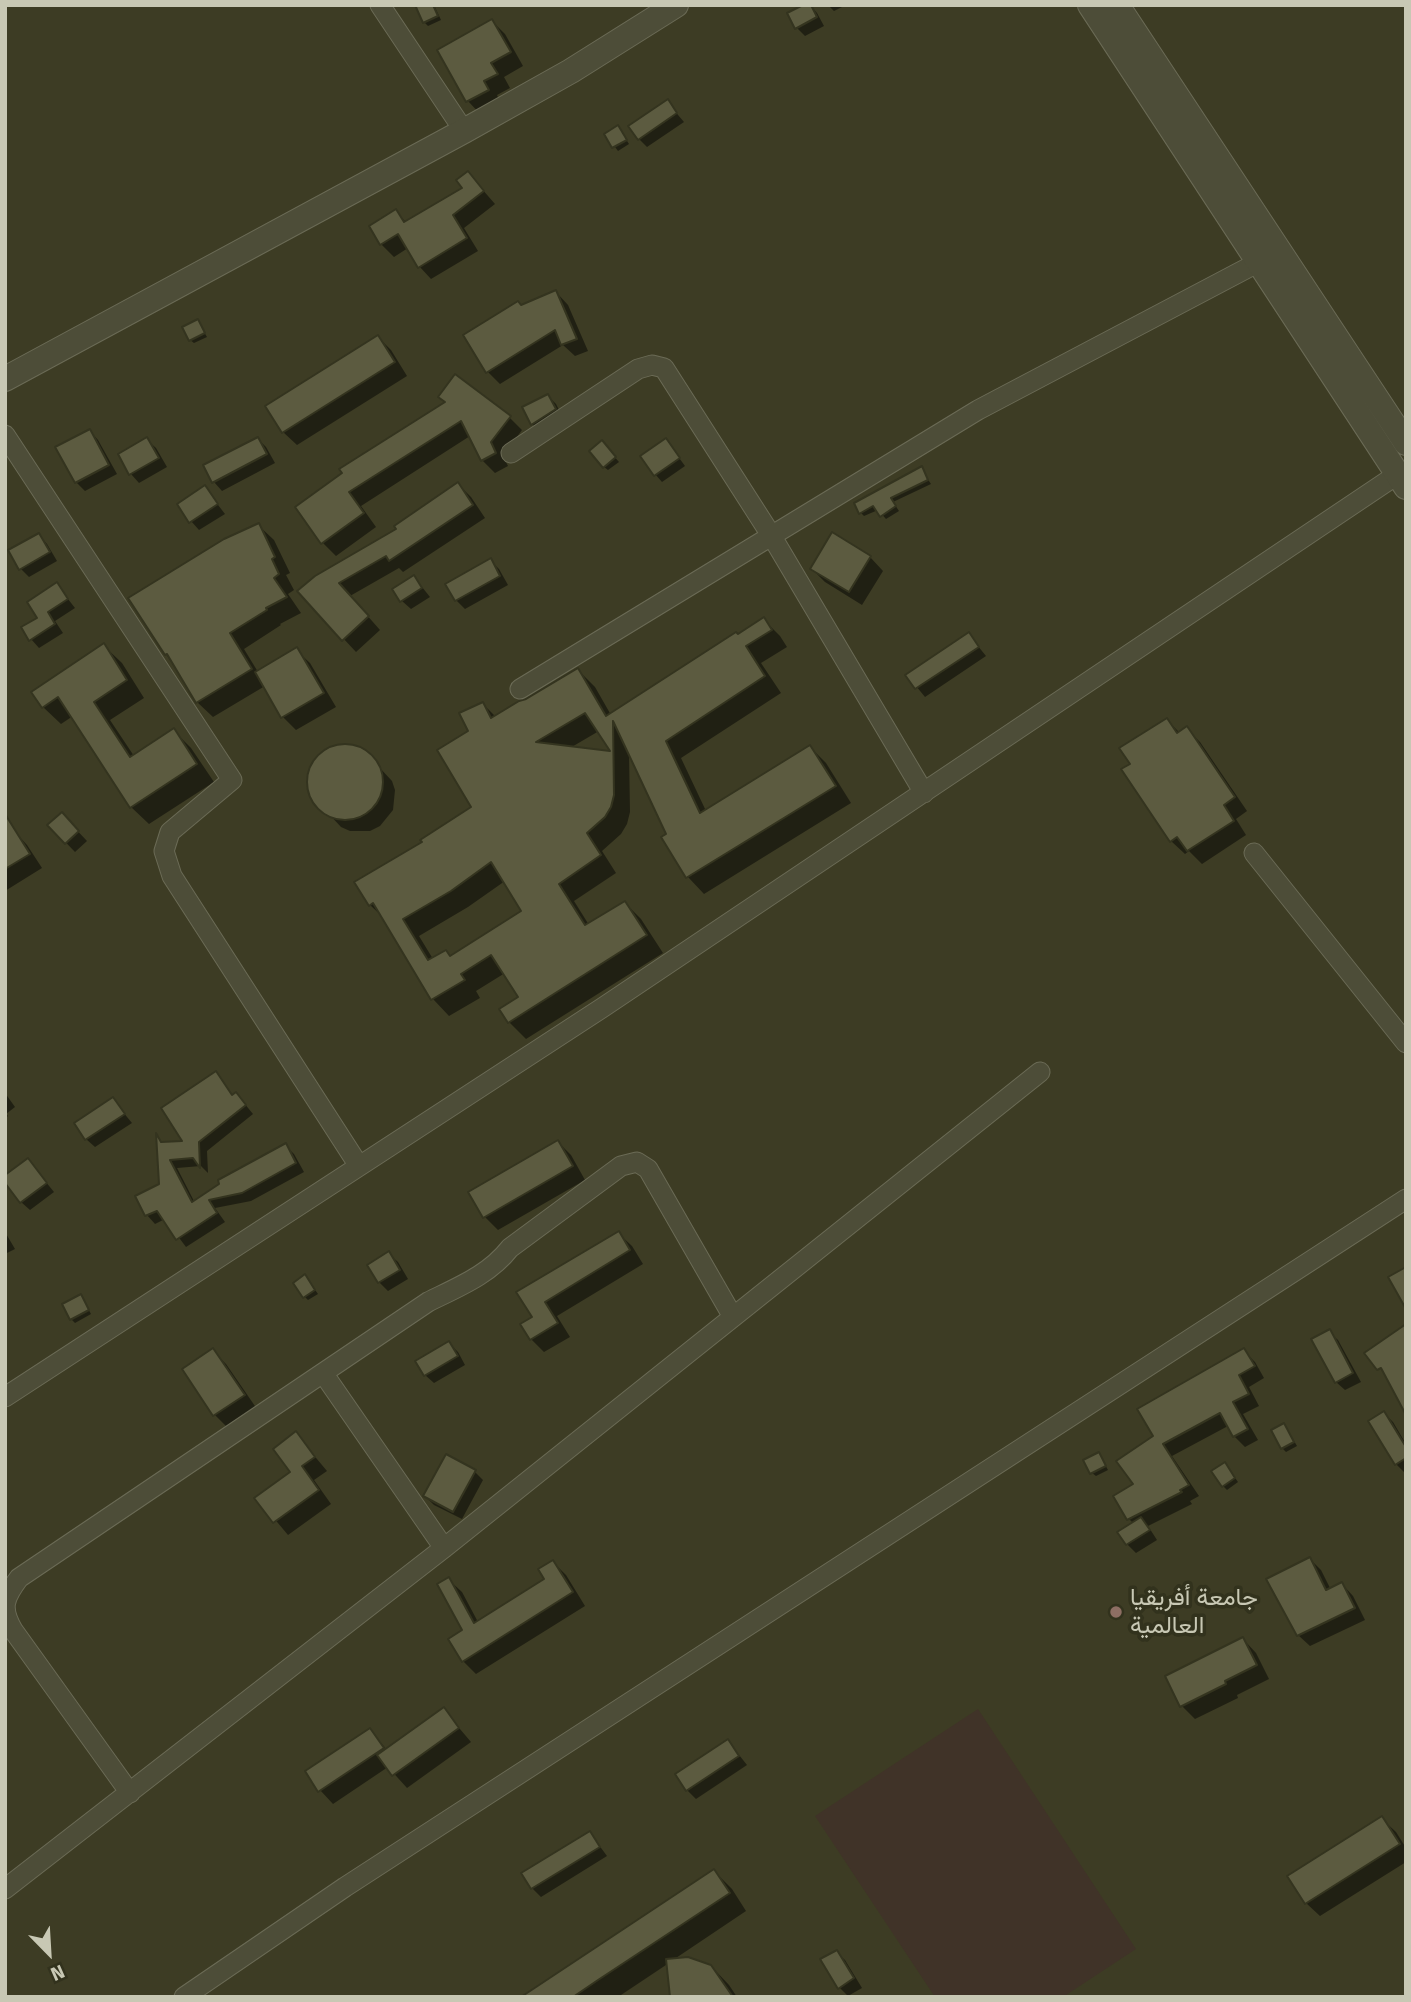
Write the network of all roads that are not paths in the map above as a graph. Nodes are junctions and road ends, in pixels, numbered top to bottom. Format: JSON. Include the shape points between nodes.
{"nodes":[{"id":1,"x":380,"y":5,"type":"edge"},
{"id":2,"x":676,"y":5,"type":"edge"},
{"id":3,"x":1090,"y":5,"type":"edge"},
{"id":4,"x":1117,"y":5,"type":"edge"},
{"id":5,"x":464,"y":131,"type":"junction"},
{"id":6,"x":1257,"y":262,"type":"junction"},
{"id":7,"x":5,"y":379,"type":"edge"},
{"id":8,"x":5,"y":435,"type":"edge"},
{"id":9,"x":1406,"y":443,"type":"edge"},
{"id":10,"x":511,"y":453,"type":"dead end"},
{"id":11,"x":1402,"y":481,"type":"edge"},
{"id":12,"x":771,"y":535,"type":"junction"},
{"id":13,"x":520,"y":689,"type":"dead end"},
{"id":14,"x":924,"y":793,"type":"junction"},
{"id":15,"x":1254,"y":853,"type":"dead end"},
{"id":16,"x":1406,"y":1043,"type":"edge"},
{"id":17,"x":1040,"y":1072,"type":"dead end"},
{"id":18,"x":359,"y":1166,"type":"junction"},
{"id":19,"x":1406,"y":1199,"type":"edge"},
{"id":20,"x":733,"y":1317,"type":"junction"},
{"id":21,"x":323,"y":1373,"type":"junction"},
{"id":22,"x":5,"y":1397,"type":"edge"},
{"id":23,"x":444,"y":1548,"type":"junction"},
{"id":24,"x":130,"y":1793,"type":"junction"},
{"id":25,"x":5,"y":1889,"type":"edge"},
{"id":26,"x":184,"y":1997,"type":"edge"}],
"edges":[{"from":1,"to":5,"type":"street"},
{"from":2,"to":5,"type":"street","via":[[572,71]]},
{"from":3,"to":6,"type":"street"},
{"from":4,"to":9,"type":"street"},
{"from":5,"to":7,"type":"street"},
{"from":6,"to":11,"type":"street"},
{"from":6,"to":12,"type":"street","via":[[978,410]]},
{"from":8,"to":18,"type":"street","via":[[232,780],[170,832],[164,851],[172,876]]},
{"from":10,"to":12,"type":"street","via":[[638,369],[664,368]]},
{"from":11,"to":14,"type":"street"},
{"from":12,"to":13,"type":"street"},
{"from":12,"to":14,"type":"street"},
{"from":14,"to":18,"type":"street"},
{"from":15,"to":16,"type":"street"},
{"from":17,"to":20,"type":"street"},
{"from":18,"to":22,"type":"street"},
{"from":19,"to":26,"type":"street","via":[[356,1879]]},
{"from":20,"to":21,"type":"street","via":[[648,1169],[637,1162],[621,1166],[510,1248],[483,1274],[428,1302]]},
{"from":20,"to":23,"type":"street"},
{"from":21,"to":23,"type":"street"},
{"from":21,"to":24,"type":"street","via":[[19,1578],[6,1595],[5,1617],[13,1630]]},
{"from":23,"to":24,"type":"street"},
{"from":24,"to":25,"type":"street"}]}
